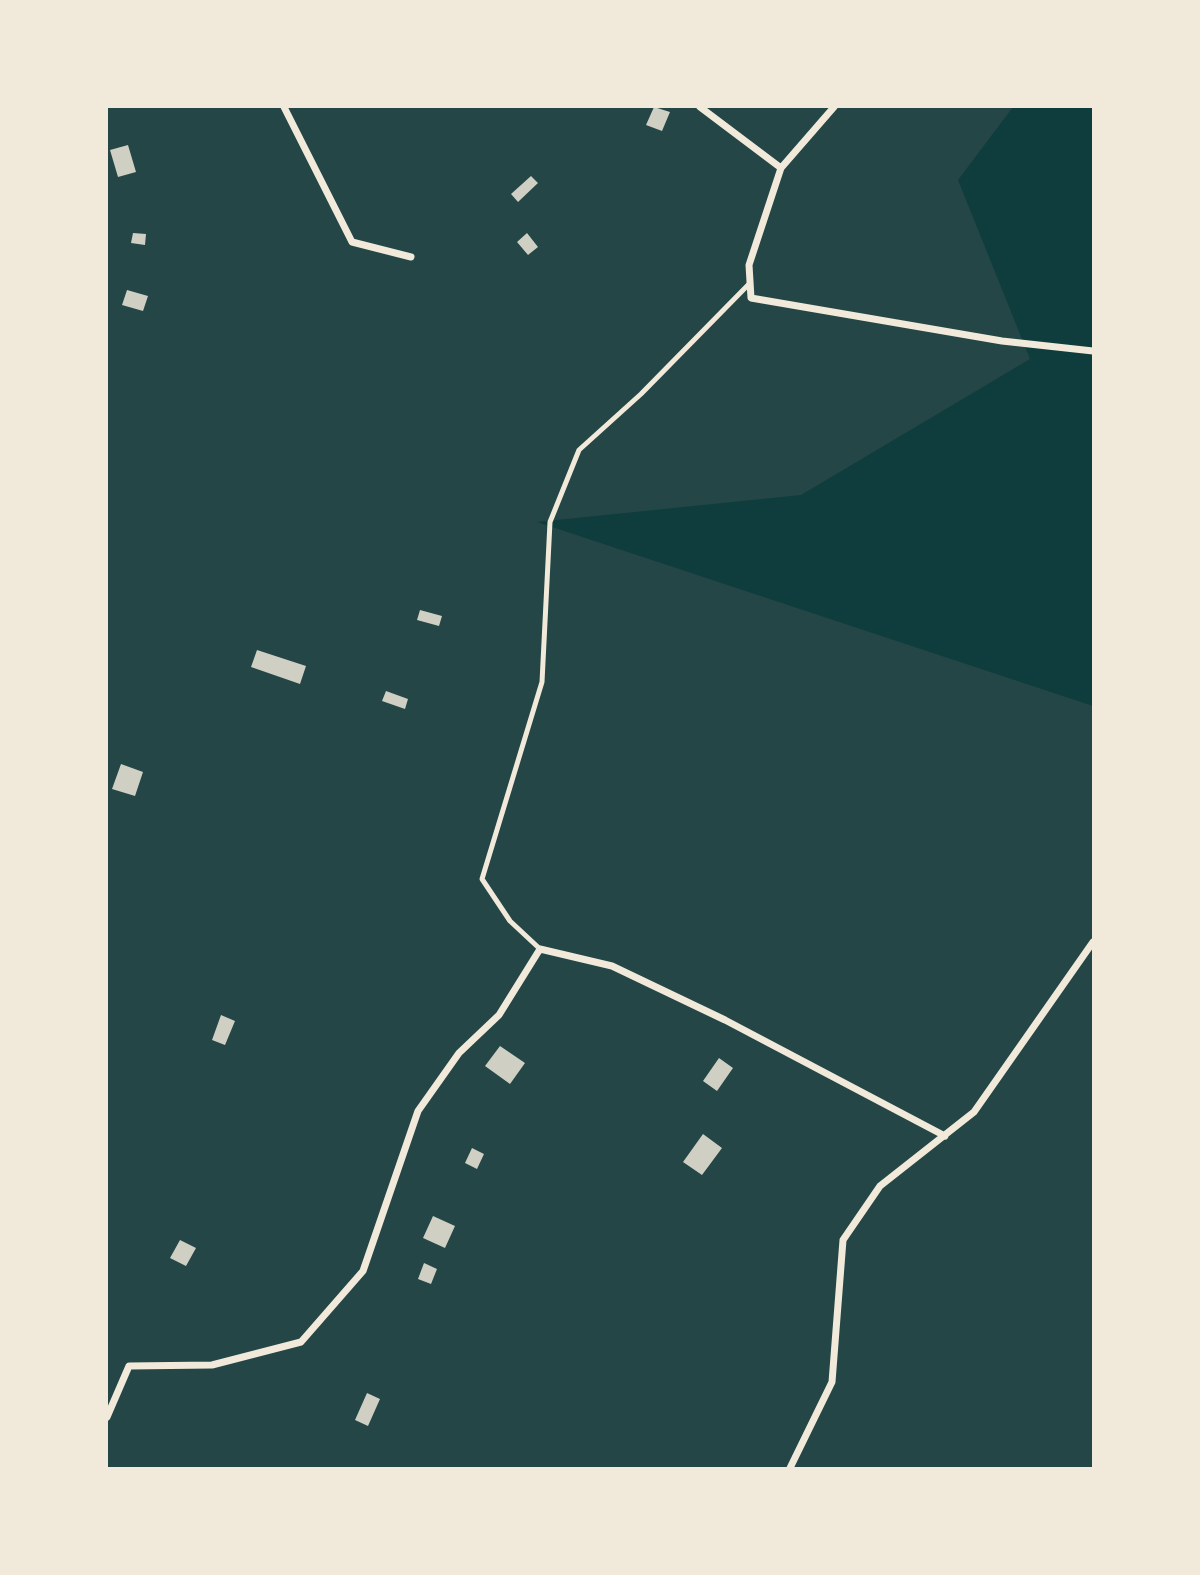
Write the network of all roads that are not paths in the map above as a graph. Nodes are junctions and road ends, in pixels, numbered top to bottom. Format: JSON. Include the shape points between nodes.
{"nodes":[{"id":1,"x":284,"y":107,"type":"edge"},
{"id":2,"x":700,"y":107,"type":"edge"},
{"id":3,"x":834,"y":107,"type":"edge"},
{"id":4,"x":781,"y":168,"type":"junction"},
{"id":5,"x":411,"y":257,"type":"dead end"},
{"id":6,"x":750,"y":283,"type":"junction"},
{"id":7,"x":1093,"y":351,"type":"edge"},
{"id":8,"x":1093,"y":942,"type":"edge"},
{"id":9,"x":540,"y":949,"type":"junction"},
{"id":10,"x":945,"y":1136,"type":"junction"},
{"id":11,"x":107,"y":1416,"type":"edge"},
{"id":12,"x":790,"y":1468,"type":"edge"}],
"edges":[{"from":1,"to":5,"type":"street","via":[[352,242]]},
{"from":2,"to":4,"type":"street"},
{"from":3,"to":4,"type":"street"},
{"from":4,"to":6,"type":"street","via":[[749,265]]},
{"from":6,"to":7,"type":"street","via":[[751,298],[1002,341]]},
{"from":6,"to":9,"type":"lane","via":[[579,450],[550,522],[542,682],[482,879],[510,920]]},
{"from":8,"to":10,"type":"street","via":[[974,1112]]},
{"from":9,"to":10,"type":"street","via":[[612,966]]},
{"from":9,"to":11,"type":"street","via":[[499,1016],[459,1053],[418,1111],[363,1271],[301,1342],[212,1365],[129,1366]]},
{"from":10,"to":12,"type":"street","via":[[880,1186],[843,1240],[832,1382]]}]}
